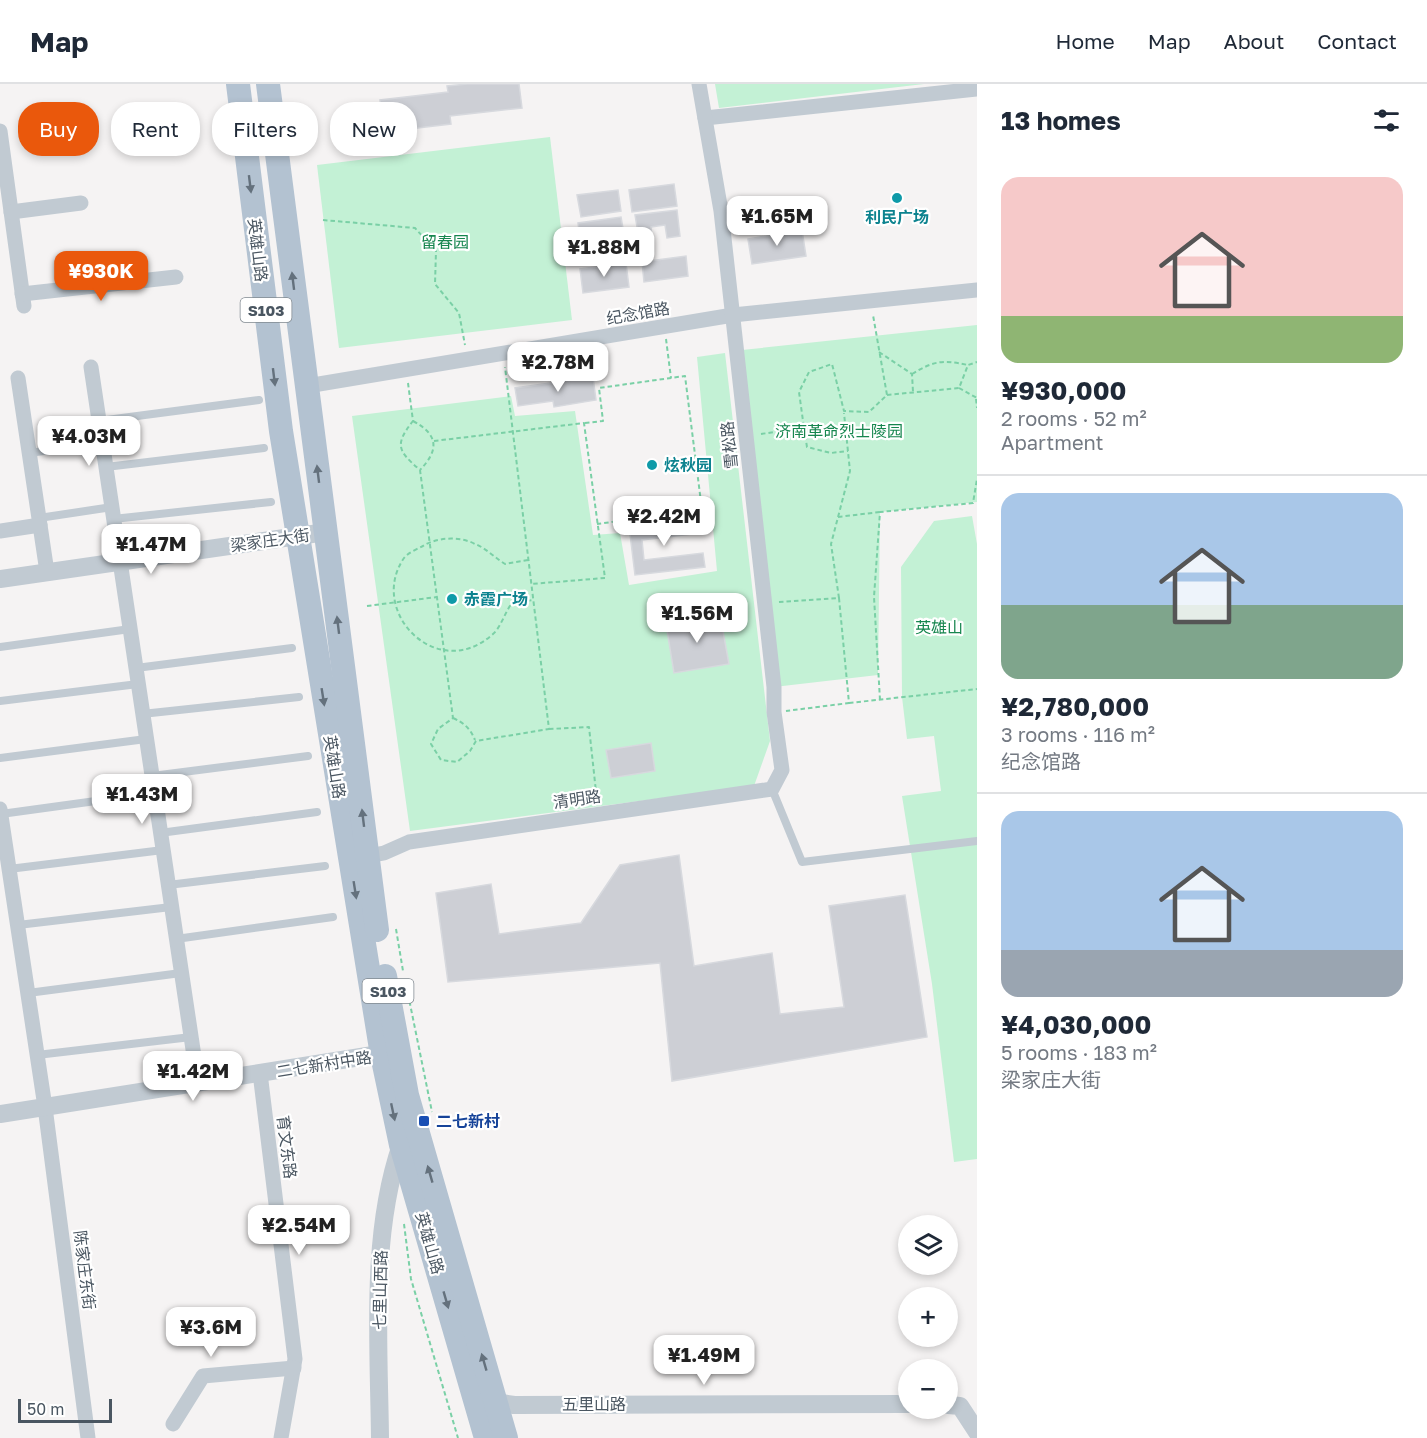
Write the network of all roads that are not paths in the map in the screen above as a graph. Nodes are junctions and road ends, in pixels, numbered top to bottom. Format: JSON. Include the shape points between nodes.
{"nodes":[{"id":1,"x":238,"y":84,"type":"edge"},
{"id":2,"x":268,"y":84,"type":"edge"},
{"id":3,"x":699,"y":84,"type":"edge"},
{"id":4,"x":977,"y":89,"type":"edge"},
{"id":5,"x":705,"y":118,"type":"junction"},
{"id":6,"x":0,"y":131,"type":"edge"},
{"id":7,"x":2,"y":169,"type":"edge"},
{"id":8,"x":81,"y":203,"type":"dead end"},
{"id":9,"x":11,"y":212,"type":"junction"},
{"id":10,"x":8,"y":246,"type":"edge"},
{"id":11,"x":176,"y":277,"type":"dead end"},
{"id":12,"x":977,"y":290,"type":"edge"},
{"id":13,"x":733,"y":315,"type":"junction"},
{"id":14,"x":91,"y":367,"type":"dead end"},
{"id":15,"x":18,"y":378,"type":"dead end"},
{"id":16,"x":307,"y":386,"type":"junction"},
{"id":17,"x":259,"y":400,"type":"dead end"},
{"id":18,"x":99,"y":420,"type":"junction"},
{"id":19,"x":102,"y":443,"type":"junction"},
{"id":20,"x":264,"y":448,"type":"dead end"},
{"id":21,"x":29,"y":453,"type":"junction"},
{"id":22,"x":106,"y":467,"type":"junction"},
{"id":23,"x":271,"y":502,"type":"dead end"},
{"id":24,"x":112,"y":513,"type":"junction"},
{"id":25,"x":40,"y":521,"type":"junction"},
{"id":26,"x":0,"y":531,"type":"edge"},
{"id":27,"x":326,"y":532,"type":"junction"},
{"id":28,"x":297,"y":536,"type":"junction"},
{"id":29,"x":120,"y":562,"type":"junction"},
{"id":30,"x":47,"y":572,"type":"junction"},
{"id":31,"x":0,"y":579,"type":"edge"},
{"id":32,"x":130,"y":629,"type":"junction"},
{"id":33,"x":0,"y":647,"type":"edge"},
{"id":34,"x":292,"y":648,"type":"dead end"},
{"id":35,"x":136,"y":668,"type":"junction"},
{"id":36,"x":138,"y":684,"type":"junction"},
{"id":37,"x":299,"y":697,"type":"dead end"},
{"id":38,"x":0,"y":701,"type":"edge"},
{"id":39,"x":142,"y":714,"type":"junction"},
{"id":40,"x":146,"y":739,"type":"junction"},
{"id":41,"x":308,"y":756,"type":"dead end"},
{"id":42,"x":0,"y":758,"type":"edge"},
{"id":43,"x":152,"y":776,"type":"junction"},
{"id":44,"x":772,"y":789,"type":"junction"},
{"id":45,"x":154,"y":793,"type":"junction"},
{"id":46,"x":0,"y":812,"type":"edge"},
{"id":47,"x":317,"y":812,"type":"dead end"},
{"id":48,"x":160,"y":833,"type":"junction"},
{"id":49,"x":977,"y":841,"type":"edge"},
{"id":50,"x":163,"y":850,"type":"junction"},
{"id":51,"x":368,"y":856,"type":"junction"},
{"id":52,"x":325,"y":866,"type":"dead end"},
{"id":53,"x":9,"y":869,"type":"junction"},
{"id":54,"x":168,"y":885,"type":"junction"},
{"id":55,"x":171,"y":907,"type":"junction"},
{"id":56,"x":333,"y":917,"type":"dead end"},
{"id":57,"x":18,"y":925,"type":"junction"},
{"id":58,"x":176,"y":939,"type":"junction"},
{"id":59,"x":181,"y":973,"type":"junction"},
{"id":60,"x":28,"y":993,"type":"junction"},
{"id":61,"x":191,"y":1037,"type":"junction"},
{"id":62,"x":390,"y":1052,"type":"junction"},
{"id":63,"x":38,"y":1055,"type":"junction"},
{"id":64,"x":260,"y":1073,"type":"junction"},
{"id":65,"x":198,"y":1083,"type":"junction"},
{"id":66,"x":45,"y":1107,"type":"junction"},
{"id":67,"x":0,"y":1114,"type":"edge"},
{"id":68,"x":401,"y":1145,"type":"junction"},
{"id":69,"x":294,"y":1368,"type":"junction"},
{"id":70,"x":496,"y":1402,"type":"junction"},
{"id":71,"x":898,"y":1404,"type":"edge"},
{"id":72,"x":958,"y":1406,"type":"edge"},
{"id":73,"x":174,"y":1424,"type":"dead end"},
{"id":74,"x":977,"y":1432,"type":"edge"},
{"id":75,"x":88,"y":1438,"type":"edge"},
{"id":76,"x":281,"y":1438,"type":"edge"},
{"id":77,"x":380,"y":1438,"type":"edge"},
{"id":78,"x":486,"y":1438,"type":"edge"},
{"id":79,"x":506,"y":1438,"type":"edge"}],
"edges":[{"from":1,"to":28,"type":"main road","name":"英雄山路","number":"S103","one_way":true},
{"from":16,"to":2,"type":"main road","name":"英雄山路","number":"S103","one_way":true},
{"from":3,"to":5,"type":"street","name":"雪松路"},
{"from":4,"to":5,"type":"street"},
{"from":5,"to":13,"type":"street","name":"雪松路"},
{"from":6,"to":7,"type":"street"},
{"from":7,"to":9,"type":"street"},
{"from":8,"to":9,"type":"street"},
{"from":9,"to":10,"type":"street"},
{"from":10,"to":11,"type":"street","via":[[23,300]]},
{"from":12,"to":13,"type":"street","name":"纪念馆路"},
{"from":13,"to":16,"type":"street","name":"纪念馆路"},
{"from":13,"to":44,"type":"street","name":"雪松路","via":[[782,770]]},
{"from":14,"to":18,"type":"street"},
{"from":15,"to":21,"type":"street"},
{"from":27,"to":16,"type":"main road","name":"英雄山路","number":"S103","one_way":true},
{"from":17,"to":18,"type":"lane"},
{"from":18,"to":19,"type":"street"},
{"from":19,"to":21,"type":"lane"},
{"from":19,"to":22,"type":"street"},
{"from":20,"to":22,"type":"lane"},
{"from":21,"to":25,"type":"street"},
{"from":22,"to":24,"type":"street"},
{"from":23,"to":24,"type":"lane"},
{"from":24,"to":25,"type":"lane"},
{"from":24,"to":29,"type":"street"},
{"from":25,"to":26,"type":"street"},
{"from":25,"to":30,"type":"street"},
{"from":27,"to":28,"type":"street","name":"梁家庄大街"},
{"from":51,"to":27,"type":"main road","name":"英雄山路","number":"S103","one_way":true},
{"from":28,"to":29,"type":"street","name":"梁家庄大街"},
{"from":28,"to":62,"type":"main road","name":"英雄山路","number":"S103","one_way":true},
{"from":29,"to":30,"type":"street","name":"梁家庄大街"},
{"from":29,"to":32,"type":"street"},
{"from":30,"to":31,"type":"street","name":"梁家庄大街"},
{"from":32,"to":33,"type":"lane"},
{"from":32,"to":35,"type":"street"},
{"from":34,"to":35,"type":"lane"},
{"from":35,"to":36,"type":"street"},
{"from":36,"to":38,"type":"lane"},
{"from":36,"to":39,"type":"street"},
{"from":37,"to":39,"type":"lane"},
{"from":39,"to":40,"type":"street"},
{"from":40,"to":42,"type":"lane"},
{"from":40,"to":43,"type":"street"},
{"from":41,"to":43,"type":"lane"},
{"from":43,"to":45,"type":"street"},
{"from":44,"to":49,"type":"lane","via":[[802,862]]},
{"from":44,"to":51,"type":"street","name":"清明路","via":[[410,842]]},
{"from":45,"to":46,"type":"lane"},
{"from":45,"to":48,"type":"street"},
{"from":46,"to":53,"type":"street","name":"陈家庄东街"},
{"from":47,"to":48,"type":"lane"},
{"from":48,"to":50,"type":"street"},
{"from":50,"to":53,"type":"lane"},
{"from":50,"to":54,"type":"street"},
{"from":51,"to":62,"type":"main road","name":"英雄山路","number":"S103"},
{"from":52,"to":54,"type":"lane"},
{"from":53,"to":57,"type":"street","name":"陈家庄东街"},
{"from":54,"to":55,"type":"street"},
{"from":55,"to":57,"type":"lane"},
{"from":55,"to":58,"type":"street"},
{"from":56,"to":58,"type":"lane"},
{"from":57,"to":60,"type":"street","name":"陈家庄东街"},
{"from":58,"to":59,"type":"street"},
{"from":59,"to":60,"type":"lane"},
{"from":59,"to":61,"type":"street"},
{"from":60,"to":63,"type":"street","name":"陈家庄东街"},
{"from":61,"to":63,"type":"lane"},
{"from":61,"to":65,"type":"street"},
{"from":62,"to":64,"type":"street","name":"二七新村中路"},
{"from":62,"to":68,"type":"main road","name":"英雄山路","number":"S103","one_way":true},
{"from":70,"to":62,"type":"main road","name":"英雄山路","number":"S103","one_way":true,"via":[[407,1095]]},
{"from":63,"to":66,"type":"street","name":"陈家庄东街"},
{"from":64,"to":65,"type":"street","name":"二七新村中路"},
{"from":64,"to":69,"type":"street","name":"育文东路"},
{"from":65,"to":66,"type":"street","name":"二七新村中路"},
{"from":66,"to":67,"type":"street","name":"二七新村中路"},
{"from":66,"to":75,"type":"street","name":"陈家庄东街"},
{"from":68,"to":77,"type":"street","name":"七里山西路","via":[[390,1178],[382,1232]]},
{"from":68,"to":78,"type":"main road","name":"英雄山路","number":"S103","one_way":true},
{"from":69,"to":73,"type":"street","via":[[203,1376]]},
{"from":69,"to":76,"type":"street","name":"育文东路"},
{"from":70,"to":71,"type":"street","name":"五里山路"},
{"from":70,"to":79,"type":"main road","name":"英雄山路","number":"S103"},
{"from":72,"to":74,"type":"street"}]}
